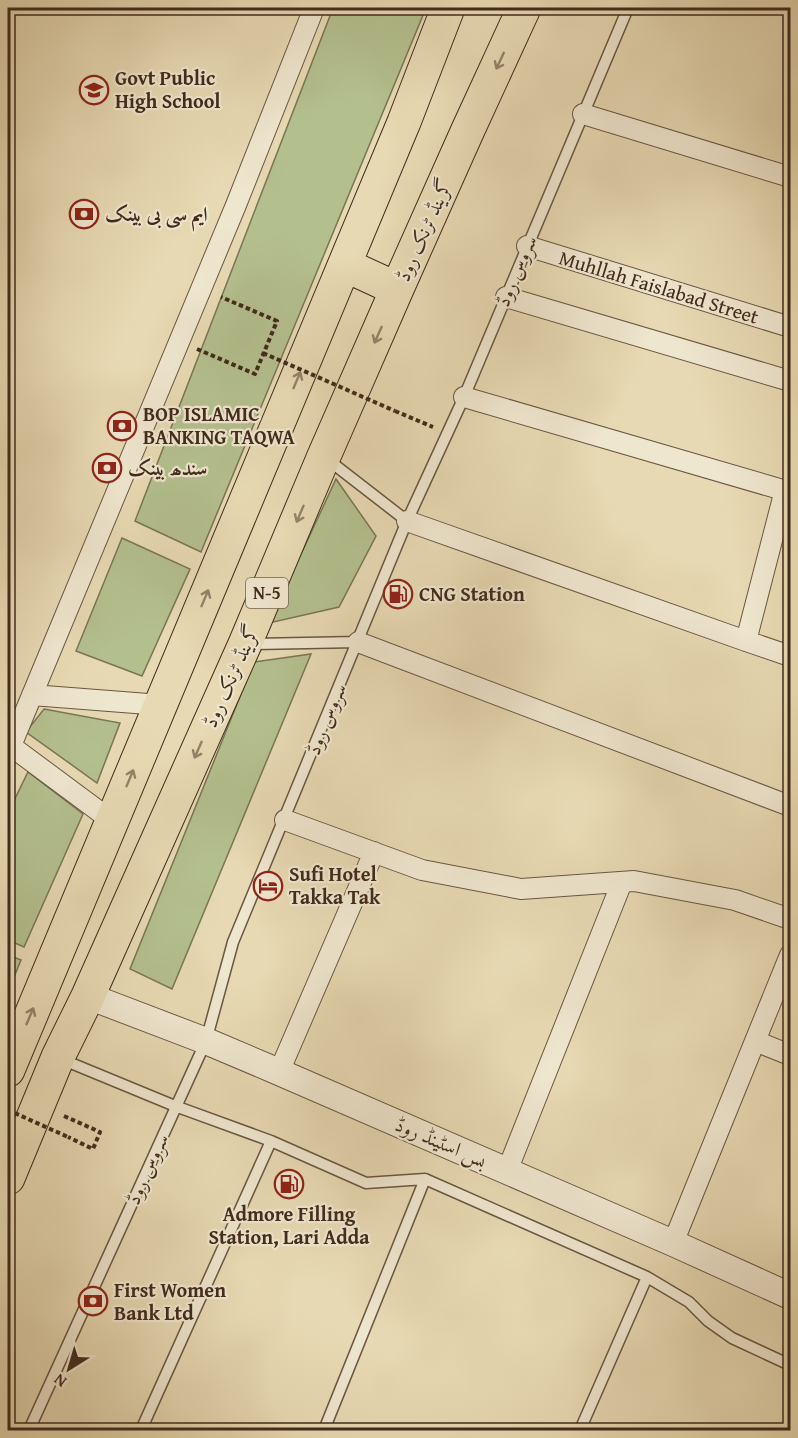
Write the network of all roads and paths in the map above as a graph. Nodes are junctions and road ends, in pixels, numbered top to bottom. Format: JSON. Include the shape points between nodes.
{"nodes":[{"id":1,"x":314,"y":8,"type":"edge"},
{"id":2,"x":448,"y":8,"type":"edge"},
{"id":3,"x":524,"y":8,"type":"edge"},
{"id":4,"x":628,"y":8,"type":"edge"},
{"id":5,"x":583,"y":114,"type":"junction"},
{"id":6,"x":790,"y":177,"type":"edge"},
{"id":7,"x":527,"y":246,"type":"junction"},
{"id":8,"x":345,"y":266,"type":"junction"},
{"id":9,"x":201,"y":289,"type":"junction"},
{"id":10,"x":398,"y":289,"type":"junction"},
{"id":11,"x":506,"y":297,"type":"junction"},
{"id":12,"x":790,"y":327,"type":"edge"},
{"id":13,"x":263,"y":354,"type":"junction"},
{"id":14,"x":223,"y":360,"type":"dead end"},
{"id":15,"x":790,"y":381,"type":"edge"},
{"id":16,"x":464,"y":397,"type":"junction"},
{"id":17,"x":420,"y":421,"type":"dead end"},
{"id":18,"x":324,"y":456,"type":"junction"},
{"id":19,"x":788,"y":491,"type":"edge"},
{"id":20,"x":408,"y":521,"type":"junction"},
{"id":21,"x":746,"y":641,"type":"junction"},
{"id":22,"x":358,"y":642,"type":"junction"},
{"id":23,"x":245,"y":644,"type":"junction"},
{"id":24,"x":790,"y":656,"type":"edge"},
{"id":25,"x":32,"y":695,"type":"junction"},
{"id":26,"x":160,"y":705,"type":"junction"},
{"id":27,"x":9,"y":750,"type":"edge"},
{"id":28,"x":790,"y":806,"type":"edge"},
{"id":29,"x":285,"y":820,"type":"junction"},
{"id":30,"x":112,"y":821,"type":"junction"},
{"id":31,"x":374,"y":852,"type":"junction"},
{"id":32,"x":622,"y":882,"type":"junction"},
{"id":33,"x":790,"y":919,"type":"edge"},
{"id":34,"x":790,"y":955,"type":"edge"},
{"id":35,"x":88,"y":996,"type":"junction"},
{"id":36,"x":206,"y":1041,"type":"junction"},
{"id":37,"x":755,"y":1041,"type":"junction"},
{"id":38,"x":790,"y":1055,"type":"edge"},
{"id":39,"x":58,"y":1058,"type":"junction"},
{"id":40,"x":8,"y":1070,"type":"edge"},
{"id":41,"x":279,"y":1072,"type":"junction"},
{"id":42,"x":175,"y":1106,"type":"junction"},
{"id":43,"x":8,"y":1110,"type":"edge"},
{"id":44,"x":79,"y":1123,"type":"dead end"},
{"id":45,"x":271,"y":1141,"type":"junction"},
{"id":46,"x":507,"y":1171,"type":"junction"},
{"id":47,"x":8,"y":1178,"type":"edge"},
{"id":48,"x":424,"y":1179,"type":"junction"},
{"id":49,"x":673,"y":1243,"type":"junction"},
{"id":50,"x":647,"y":1277,"type":"junction"},
{"id":51,"x":790,"y":1296,"type":"edge"},
{"id":52,"x":790,"y":1365,"type":"edge"},
{"id":53,"x":29,"y":1431,"type":"edge"},
{"id":54,"x":141,"y":1431,"type":"edge"},
{"id":55,"x":324,"y":1431,"type":"edge"},
{"id":56,"x":580,"y":1431,"type":"edge"}],
"edges":[{"from":1,"to":9,"type":"street"},
{"from":2,"to":8,"type":"highway"},
{"from":3,"to":10,"type":"highway","name":"گرینڈ ٹرنک روڈ","number":"N-5","one_way":true},
{"from":4,"to":5,"type":"lane","name":"سروس روڈ"},
{"from":5,"to":6,"type":"street"},
{"from":5,"to":7,"type":"lane","name":"سروس روڈ"},
{"from":7,"to":11,"type":"lane","name":"سروس روڈ"},
{"from":7,"to":12,"type":"street","name":"Muhllah Faislabad Street"},
{"from":8,"to":10,"type":"highway"},
{"from":26,"to":8,"type":"highway","one_way":true},
{"from":9,"to":13,"type":"path","via":[[277,321]]},
{"from":9,"to":25,"type":"street"},
{"from":10,"to":18,"type":"highway","name":"گرینڈ ٹرنک روڈ","number":"N-5","one_way":true},
{"from":11,"to":15,"type":"street"},
{"from":11,"to":16,"type":"lane","name":"سروس روڈ"},
{"from":13,"to":14,"type":"path","via":[[255,374]]},
{"from":13,"to":17,"type":"path","bridge":true},
{"from":16,"to":19,"type":"street"},
{"from":16,"to":20,"type":"lane","name":"سروس روڈ"},
{"from":18,"to":20,"type":"lane"},
{"from":18,"to":23,"type":"highway","name":"گرینڈ ٹرنک روڈ","number":"N-5","one_way":true},
{"from":19,"to":21,"type":"street"},
{"from":20,"to":21,"type":"street"},
{"from":20,"to":22,"type":"lane","name":"سروس روڈ"},
{"from":21,"to":24,"type":"street"},
{"from":22,"to":23,"type":"lane"},
{"from":22,"to":28,"type":"street"},
{"from":22,"to":29,"type":"lane","name":"سروس روڈ"},
{"from":23,"to":35,"type":"highway","name":"گرینڈ ٹرنک روڈ","number":"N-5","one_way":true},
{"from":25,"to":26,"type":"street"},
{"from":25,"to":27,"type":"street"},
{"from":30,"to":26,"type":"highway","one_way":true},
{"from":27,"to":30,"type":"street"},
{"from":29,"to":31,"type":"street"},
{"from":29,"to":36,"type":"lane","name":"سروس روڈ","via":[[234,942]]},
{"from":40,"to":30,"type":"highway","one_way":true},
{"from":31,"to":32,"type":"street","via":[[422,870],[521,889]]},
{"from":31,"to":41,"type":"street"},
{"from":32,"to":33,"type":"street","via":[[735,900]]},
{"from":32,"to":46,"type":"street"},
{"from":34,"to":37,"type":"street"},
{"from":35,"to":36,"type":"street","name":"بس اسٹینڈ روڈ"},
{"from":35,"to":39,"type":"highway","name":"گرینڈ ٹرنک روڈ","number":"N-5"},
{"from":36,"to":41,"type":"street","name":"بس اسٹینڈ روڈ"},
{"from":36,"to":42,"type":"lane","name":"سروس روڈ"},
{"from":37,"to":38,"type":"street"},
{"from":37,"to":49,"type":"street"},
{"from":39,"to":42,"type":"lane"},
{"from":39,"to":47,"type":"highway","name":"گرینڈ ٹرنک روڈ","number":"N-5"},
{"from":41,"to":46,"type":"street","name":"بس اسٹینڈ روڈ"},
{"from":42,"to":45,"type":"lane"},
{"from":42,"to":53,"type":"lane","name":"سروس روڈ"},
{"from":43,"to":44,"type":"path","bridge":true,"via":[[93,1149],[100,1132]]},
{"from":45,"to":48,"type":"lane","via":[[366,1183]]},
{"from":45,"to":54,"type":"lane"},
{"from":46,"to":49,"type":"street","name":"بس اسٹینڈ روڈ"},
{"from":48,"to":50,"type":"lane"},
{"from":48,"to":55,"type":"lane"},
{"from":49,"to":51,"type":"street","name":"بس اسٹینڈ روڈ"},
{"from":50,"to":52,"type":"lane","via":[[689,1302],[732,1338]]},
{"from":50,"to":56,"type":"lane"}]}
